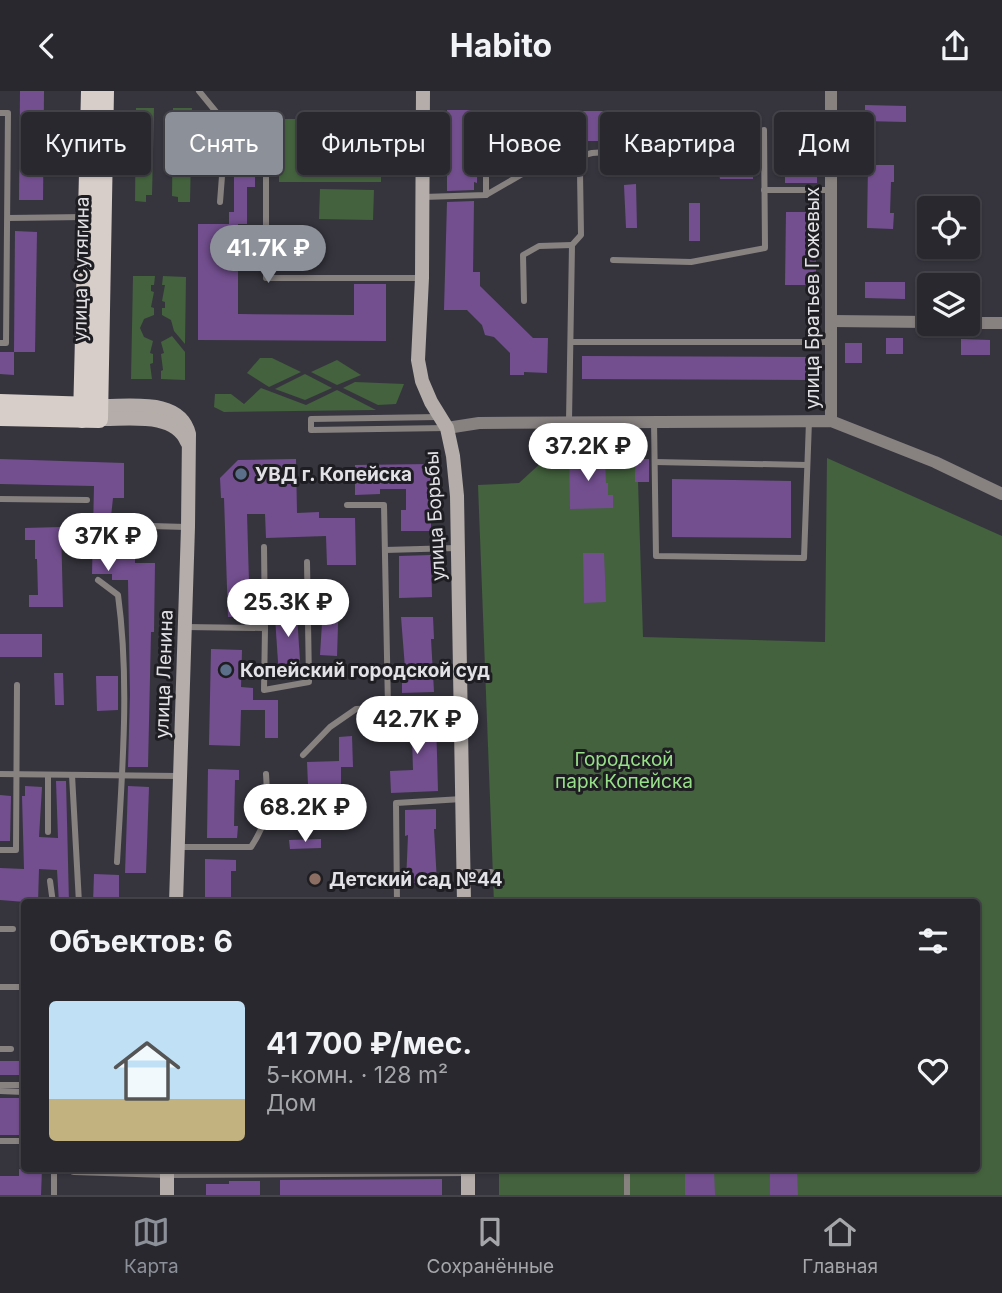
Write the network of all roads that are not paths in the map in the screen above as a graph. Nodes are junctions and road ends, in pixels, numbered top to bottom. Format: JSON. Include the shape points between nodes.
{"nodes":[{"id":1,"x":90,"y":91,"type":"edge"},
{"id":2,"x":105,"y":91,"type":"edge"},
{"id":3,"x":199,"y":91,"type":"edge"},
{"id":4,"x":423,"y":91,"type":"edge"},
{"id":5,"x":831,"y":91,"type":"edge"},
{"id":6,"x":216,"y":112,"type":"edge"},
{"id":7,"x":0,"y":113,"type":"edge"},
{"id":8,"x":764,"y":130,"type":"dead end"},
{"id":9,"x":600,"y":152,"type":"edge"},
{"id":10,"x":222,"y":175,"type":"edge"},
{"id":11,"x":266,"y":175,"type":"edge"},
{"id":12,"x":486,"y":175,"type":"edge"},
{"id":13,"x":580,"y":175,"type":"edge"},
{"id":14,"x":4,"y":188,"type":"edge"},
{"id":15,"x":764,"y":190,"type":"junction"},
{"id":16,"x":832,"y":190,"type":"junction"},
{"id":17,"x":486,"y":195,"type":"junction"},
{"id":18,"x":423,"y":197,"type":"junction"},
{"id":19,"x":220,"y":202,"type":"dead end"},
{"id":20,"x":87,"y":217,"type":"junction"},
{"id":21,"x":8,"y":218,"type":"junction"},
{"id":22,"x":572,"y":245,"type":"junction"},
{"id":23,"x":613,"y":260,"type":"dead end"},
{"id":24,"x":422,"y":278,"type":"junction"},
{"id":25,"x":524,"y":301,"type":"dead end"},
{"id":26,"x":832,"y":321,"type":"junction"},
{"id":27,"x":917,"y":322,"type":"edge"},
{"id":28,"x":980,"y":323,"type":"edge"},
{"id":29,"x":1002,"y":323,"type":"edge"},
{"id":30,"x":570,"y":342,"type":"junction"},
{"id":31,"x":832,"y":342,"type":"junction"},
{"id":32,"x":0,"y":343,"type":"edge"},
{"id":33,"x":0,"y":403,"type":"edge"},
{"id":34,"x":91,"y":412,"type":"junction"},
{"id":35,"x":0,"y":417,"type":"edge"},
{"id":36,"x":569,"y":421,"type":"junction"},
{"id":37,"x":654,"y":421,"type":"junction"},
{"id":38,"x":809,"y":421,"type":"junction"},
{"id":39,"x":831,"y":421,"type":"junction"},
{"id":40,"x":443,"y":422,"type":"junction"},
{"id":41,"x":655,"y":462,"type":"junction"},
{"id":42,"x":807,"y":465,"type":"junction"},
{"id":43,"x":1002,"y":494,"type":"edge"},
{"id":44,"x":0,"y":499,"type":"edge"},
{"id":45,"x":87,"y":500,"type":"dead end"},
{"id":46,"x":347,"y":505,"type":"dead end"},
{"id":47,"x":116,"y":525,"type":"dead end"},
{"id":48,"x":188,"y":527,"type":"junction"},
{"id":49,"x":264,"y":547,"type":"dead end"},
{"id":50,"x":457,"y":548,"type":"junction"},
{"id":51,"x":385,"y":550,"type":"junction"},
{"id":52,"x":307,"y":562,"type":"dead end"},
{"id":53,"x":98,"y":580,"type":"dead end"},
{"id":54,"x":185,"y":627,"type":"junction"},
{"id":55,"x":265,"y":628,"type":"junction"},
{"id":56,"x":17,"y":685,"type":"dead end"},
{"id":57,"x":460,"y":703,"type":"junction"},
{"id":58,"x":388,"y":707,"type":"junction"},
{"id":59,"x":303,"y":755,"type":"dead end"},
{"id":60,"x":0,"y":774,"type":"edge"},
{"id":61,"x":266,"y":774,"type":"dead end"},
{"id":62,"x":16,"y":775,"type":"junction"},
{"id":63,"x":48,"y":775,"type":"junction"},
{"id":64,"x":72,"y":775,"type":"junction"},
{"id":65,"x":122,"y":776,"type":"junction"},
{"id":66,"x":180,"y":776,"type":"junction"},
{"id":67,"x":463,"y":799,"type":"junction"},
{"id":68,"x":48,"y":832,"type":"dead end"},
{"id":69,"x":178,"y":847,"type":"junction"},
{"id":70,"x":0,"y":850,"type":"edge"},
{"id":71,"x":117,"y":862,"type":"dead end"},
{"id":72,"x":464,"y":872,"type":"junction"},
{"id":73,"x":491,"y":872,"type":"dead end"},
{"id":74,"x":50,"y":881,"type":"dead end"},
{"id":75,"x":52,"y":899,"type":"edge"},
{"id":76,"x":79,"y":899,"type":"edge"},
{"id":77,"x":176,"y":899,"type":"edge"},
{"id":78,"x":397,"y":899,"type":"edge"},
{"id":79,"x":464,"y":899,"type":"edge"},
{"id":80,"x":0,"y":929,"type":"edge"},
{"id":81,"x":13,"y":929,"type":"dead end"},
{"id":82,"x":0,"y":987,"type":"edge"},
{"id":83,"x":21,"y":987,"type":"edge"},
{"id":84,"x":0,"y":1049,"type":"edge"},
{"id":85,"x":11,"y":1049,"type":"dead end"},
{"id":86,"x":0,"y":1085,"type":"edge"},
{"id":87,"x":21,"y":1085,"type":"edge"},
{"id":88,"x":0,"y":1091,"type":"edge"},
{"id":89,"x":21,"y":1092,"type":"edge"},
{"id":90,"x":0,"y":1141,"type":"edge"},
{"id":91,"x":21,"y":1141,"type":"edge"},
{"id":92,"x":54,"y":1172,"type":"edge"},
{"id":93,"x":69,"y":1172,"type":"edge"},
{"id":94,"x":167,"y":1172,"type":"edge"},
{"id":95,"x":468,"y":1172,"type":"edge"},
{"id":96,"x":627,"y":1172,"type":"edge"},
{"id":97,"x":54,"y":1195,"type":"edge"},
{"id":98,"x":167,"y":1195,"type":"edge"},
{"id":99,"x":468,"y":1195,"type":"edge"},
{"id":100,"x":627,"y":1195,"type":"edge"}],
"edges":[{"from":1,"to":20,"type":"main road","name":"улица Сутягина"},
{"from":2,"to":34,"type":"main road","name":"улица Сутягина"},
{"from":3,"to":6,"type":"lane"},
{"from":4,"to":18,"type":"street","name":"улица Борьбы"},
{"from":5,"to":16,"type":"street","name":"улица Братьев Гожевых"},
{"from":7,"to":14,"type":"lane","via":[[8,113]]},
{"from":8,"to":15,"type":"lane"},
{"from":9,"to":17,"type":"lane","via":[[531,169]]},
{"from":10,"to":19,"type":"lane"},
{"from":11,"to":24,"type":"lane","via":[[266,278]]},
{"from":12,"to":17,"type":"lane"},
{"from":13,"to":22,"type":"lane","via":[[581,235]]},
{"from":14,"to":21,"type":"lane"},
{"from":15,"to":16,"type":"lane"},
{"from":15,"to":23,"type":"lane","via":[[765,249],[691,262]]},
{"from":16,"to":26,"type":"street","name":"улица Братьев Гожевых"},
{"from":17,"to":18,"type":"lane"},
{"from":18,"to":24,"type":"street","name":"улица Борьбы"},
{"from":20,"to":21,"type":"lane"},
{"from":20,"to":34,"type":"main road","name":"улица Сутягина"},
{"from":21,"to":32,"type":"lane","via":[[6,343]]},
{"from":22,"to":25,"type":"lane","via":[[539,246],[523,255]]},
{"from":22,"to":30,"type":"lane"},
{"from":24,"to":40,"type":"street","name":"улица Борьбы","via":[[418,360],[422,381]]},
{"from":26,"to":27,"type":"street"},
{"from":26,"to":31,"type":"street","name":"улица Братьев Гожевых"},
{"from":28,"to":29,"type":"street"},
{"from":30,"to":31,"type":"lane"},
{"from":30,"to":36,"type":"lane"},
{"from":31,"to":39,"type":"street","name":"улица Братьев Гожевых"},
{"from":33,"to":34,"type":"main road"},
{"from":34,"to":35,"type":"main road"},
{"from":34,"to":48,"type":"street","name":"улица Ленина","via":[[153,407],[175,412],[187,424]]},
{"from":36,"to":37,"type":"street"},
{"from":36,"to":40,"type":"street"},
{"from":37,"to":38,"type":"street"},
{"from":37,"to":41,"type":"lane"},
{"from":38,"to":39,"type":"street"},
{"from":38,"to":42,"type":"lane"},
{"from":39,"to":43,"type":"street","via":[[936,462]]},
{"from":40,"to":40,"type":"lane","via":[[311,419],[311,430]]},
{"from":40,"to":50,"type":"street","name":"улица Борьбы","via":[[453,456]]},
{"from":41,"to":42,"type":"lane"},
{"from":41,"to":42,"type":"lane","via":[[656,556],[804,558]]},
{"from":44,"to":45,"type":"lane"},
{"from":46,"to":51,"type":"lane","via":[[384,505]]},
{"from":47,"to":48,"type":"lane"},
{"from":48,"to":54,"type":"street","name":"улица Ленина"},
{"from":49,"to":55,"type":"lane"},
{"from":50,"to":51,"type":"lane"},
{"from":50,"to":57,"type":"street","name":"улица Борьбы"},
{"from":51,"to":58,"type":"lane"},
{"from":52,"to":55,"type":"lane","via":[[309,682],[264,690]]},
{"from":53,"to":65,"type":"lane","via":[[118,596],[124,639]]},
{"from":54,"to":55,"type":"lane"},
{"from":54,"to":66,"type":"street","name":"улица Ленина"},
{"from":56,"to":62,"type":"lane"},
{"from":57,"to":58,"type":"lane"},
{"from":57,"to":67,"type":"street","name":"улица Борьбы"},
{"from":58,"to":59,"type":"lane","via":[[356,709]]},
{"from":60,"to":62,"type":"lane"},
{"from":61,"to":69,"type":"lane","via":[[268,805],[263,829],[251,847]]},
{"from":62,"to":63,"type":"lane"},
{"from":62,"to":70,"type":"lane","via":[[16,850]]},
{"from":63,"to":64,"type":"lane"},
{"from":63,"to":68,"type":"lane"},
{"from":64,"to":65,"type":"lane"},
{"from":64,"to":76,"type":"lane"},
{"from":65,"to":66,"type":"lane"},
{"from":65,"to":71,"type":"lane"},
{"from":66,"to":69,"type":"street","name":"улица Ленина"},
{"from":67,"to":72,"type":"street","name":"улица Борьбы"},
{"from":67,"to":78,"type":"lane","via":[[396,803]]},
{"from":69,"to":77,"type":"street","name":"улица Ленина"},
{"from":72,"to":73,"type":"lane"},
{"from":72,"to":79,"type":"street","name":"улица Борьбы"},
{"from":74,"to":75,"type":"lane"},
{"from":80,"to":81,"type":"lane"},
{"from":82,"to":83,"type":"lane"},
{"from":84,"to":85,"type":"lane"},
{"from":86,"to":87,"type":"lane"},
{"from":88,"to":89,"type":"lane"},
{"from":90,"to":91,"type":"lane"},
{"from":92,"to":97,"type":"lane"},
{"from":93,"to":94,"type":"lane"},
{"from":94,"to":98,"type":"street"},
{"from":95,"to":99,"type":"street"},
{"from":96,"to":100,"type":"lane"}]}
